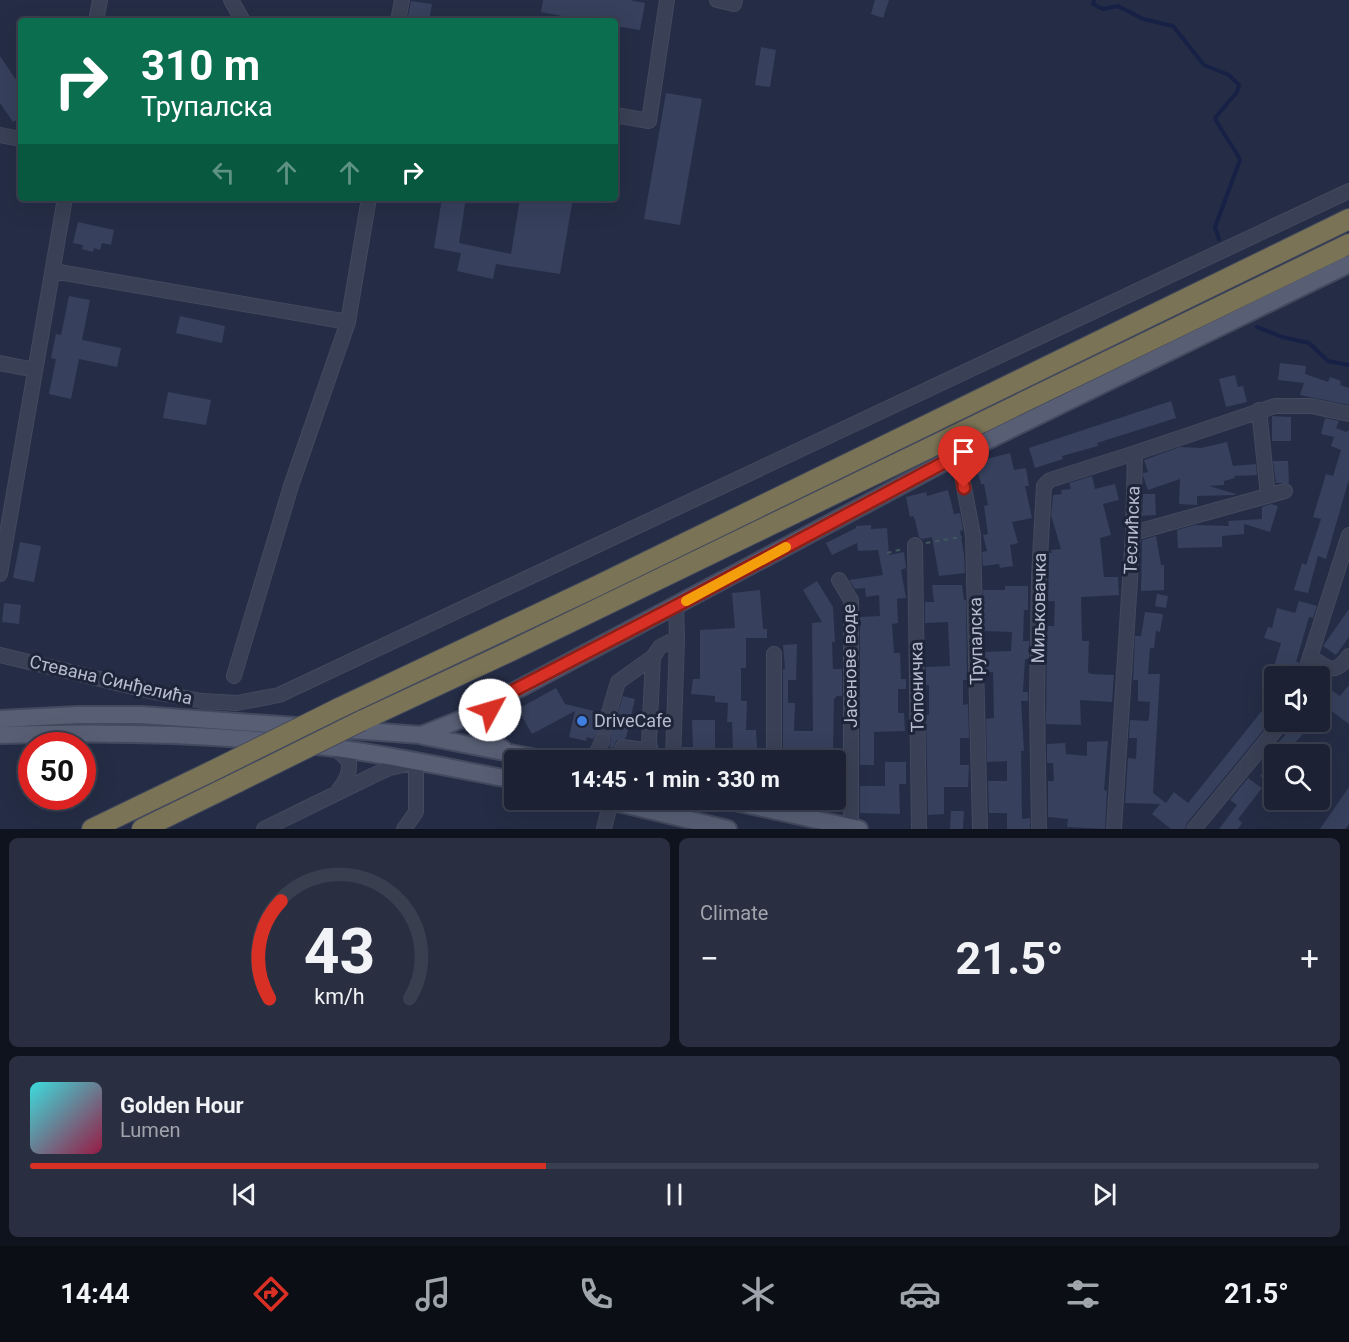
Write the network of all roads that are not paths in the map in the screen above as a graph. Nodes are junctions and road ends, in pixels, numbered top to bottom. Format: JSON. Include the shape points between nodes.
{"nodes":[{"id":1,"x":100,"y":0,"type":"edge"},
{"id":2,"x":231,"y":0,"type":"edge"},
{"id":3,"x":402,"y":0,"type":"edge"},
{"id":4,"x":667,"y":0,"type":"edge"},
{"id":5,"x":717,"y":0,"type":"edge"},
{"id":6,"x":735,"y":0,"type":"edge"},
{"id":7,"x":97,"y":18,"type":"edge"},
{"id":8,"x":241,"y":18,"type":"edge"},
{"id":9,"x":399,"y":18,"type":"edge"},
{"id":10,"x":618,"y":116,"type":"edge"},
{"id":11,"x":0,"y":135,"type":"edge"},
{"id":12,"x":18,"y":138,"type":"edge"},
{"id":13,"x":1349,"y":191,"type":"edge"},
{"id":14,"x":65,"y":201,"type":"edge"},
{"id":15,"x":368,"y":201,"type":"edge"},
{"id":16,"x":1349,"y":219,"type":"edge"},
{"id":17,"x":1349,"y":244,"type":"edge"},
{"id":18,"x":1349,"y":264,"type":"edge"},
{"id":19,"x":53,"y":271,"type":"junction"},
{"id":20,"x":348,"y":322,"type":"junction"},
{"id":21,"x":0,"y":363,"type":"edge"},
{"id":22,"x":35,"y":370,"type":"junction"},
{"id":23,"x":1259,"y":410,"type":"junction"},
{"id":24,"x":1349,"y":414,"type":"edge"},
{"id":25,"x":1135,"y":453,"type":"junction"},
{"id":26,"x":958,"y":455,"type":"junction"},
{"id":27,"x":1285,"y":490,"type":"dead end"},
{"id":28,"x":1268,"y":495,"type":"junction"},
{"id":29,"x":1133,"y":533,"type":"junction"},
{"id":30,"x":1349,"y":535,"type":"edge"},
{"id":31,"x":915,"y":545,"type":"road end"},
{"id":32,"x":0,"y":574,"type":"edge"},
{"id":33,"x":839,"y":580,"type":"dead end"},
{"id":34,"x":676,"y":606,"type":"junction"},
{"id":35,"x":677,"y":638,"type":"junction"},
{"id":36,"x":774,"y":654,"type":"dead end"},
{"id":37,"x":0,"y":655,"type":"edge"},
{"id":38,"x":1310,"y":656,"type":"junction"},
{"id":39,"x":1349,"y":656,"type":"edge"},
{"id":40,"x":652,"y":657,"type":"junction"},
{"id":41,"x":1307,"y":666,"type":"edge"},
{"id":42,"x":234,"y":676,"type":"dead end"},
{"id":43,"x":505,"y":695,"type":"junction"},
{"id":44,"x":608,"y":716,"type":"tunnel mouth"},
{"id":45,"x":0,"y":718,"type":"edge"},
{"id":46,"x":1274,"y":732,"type":"edge"},
{"id":47,"x":0,"y":735,"type":"edge"},
{"id":48,"x":421,"y":735,"type":"junction"},
{"id":49,"x":603,"y":742,"type":"tunnel mouth"},
{"id":50,"x":623,"y":747,"type":"dead end"},
{"id":51,"x":335,"y":748,"type":"junction"},
{"id":52,"x":504,"y":750,"type":"edge"},
{"id":53,"x":599,"y":750,"type":"edge"},
{"id":54,"x":634,"y":750,"type":"edge"},
{"id":55,"x":652,"y":750,"type":"edge"},
{"id":56,"x":673,"y":750,"type":"edge"},
{"id":57,"x":774,"y":750,"type":"edge"},
{"id":58,"x":504,"y":752,"type":"edge"},
{"id":59,"x":416,"y":762,"type":"junction"},
{"id":60,"x":504,"y":778,"type":"edge"},
{"id":61,"x":337,"y":793,"type":"junction"},
{"id":62,"x":607,"y":810,"type":"edge"},
{"id":63,"x":650,"y":810,"type":"edge"},
{"id":64,"x":792,"y":810,"type":"edge"},
{"id":65,"x":855,"y":828,"type":"edge"},
{"id":66,"x":92,"y":829,"type":"edge"},
{"id":67,"x":142,"y":829,"type":"edge"},
{"id":68,"x":264,"y":829,"type":"edge"},
{"id":69,"x":404,"y":829,"type":"edge"},
{"id":70,"x":604,"y":829,"type":"edge"},
{"id":71,"x":728,"y":829,"type":"edge"},
{"id":72,"x":919,"y":829,"type":"edge"},
{"id":73,"x":980,"y":829,"type":"edge"},
{"id":74,"x":1039,"y":829,"type":"edge"},
{"id":75,"x":1114,"y":829,"type":"edge"},
{"id":76,"x":1194,"y":829,"type":"edge"}],
"edges":[{"from":1,"to":7,"type":"street"},
{"from":2,"to":8,"type":"street"},
{"from":3,"to":9,"type":"street"},
{"from":4,"to":10,"type":"street","via":[[649,121]]},
{"from":5,"to":6,"type":"street","via":[[734,4]]},
{"from":11,"to":12,"type":"street"},
{"from":13,"to":37,"type":"street","name":"Стевана Синђелића","via":[[279,695],[223,703],[154,692]]},
{"from":14,"to":19,"type":"street"},
{"from":15,"to":20,"type":"street"},
{"from":16,"to":66,"type":"highway","bridge":true},
{"from":17,"to":67,"type":"highway","bridge":true},
{"from":18,"to":26,"type":"main road"},
{"from":19,"to":20,"type":"street"},
{"from":19,"to":22,"type":"street"},
{"from":20,"to":42,"type":"street","via":[[291,486]]},
{"from":21,"to":22,"type":"street"},
{"from":22,"to":32,"type":"street"},
{"from":23,"to":24,"type":"street","via":[[1289,405]]},
{"from":23,"to":25,"type":"street"},
{"from":23,"to":28,"type":"street"},
{"from":25,"to":29,"type":"street","name":"Теслићска"},
{"from":25,"to":74,"type":"street","name":"Миљковачка","via":[[1050,480],[1044,486],[1037,699]]},
{"from":26,"to":34,"type":"main road"},
{"from":26,"to":73,"type":"street","name":"Трупалска","via":[[973,535]]},
{"from":27,"to":28,"type":"street"},
{"from":28,"to":29,"type":"street"},
{"from":29,"to":75,"type":"street","name":"Теслићска"},
{"from":30,"to":38,"type":"street"},
{"from":31,"to":72,"type":"street","name":"Топоничка"},
{"from":33,"to":65,"type":"street","name":"Јасенове воде","via":[[851,600]]},
{"from":34,"to":35,"type":"street"},
{"from":34,"to":43,"type":"main road"},
{"from":35,"to":40,"type":"street","via":[[660,647]]},
{"from":35,"to":56,"type":"street"},
{"from":36,"to":57,"type":"street"},
{"from":38,"to":39,"type":"street","via":[[1328,669],[1336,669]]},
{"from":38,"to":41,"type":"street"},
{"from":40,"to":44,"type":"street","via":[[618,682]]},
{"from":40,"to":55,"type":"street","via":[[649,743]]},
{"from":43,"to":48,"type":"main road","via":[[462,719]]},
{"from":43,"to":52,"type":"main road","via":[[485,716],[482,730],[487,739]]},
{"from":45,"to":48,"type":"main road","via":[[141,715]]},
{"from":46,"to":76,"type":"street"},
{"from":47,"to":51,"type":"main road","via":[[184,734]]},
{"from":48,"to":58,"type":"main road"},
{"from":49,"to":53,"type":"street"},
{"from":50,"to":54,"type":"street"},
{"from":51,"to":59,"type":"main road"},
{"from":51,"to":61,"type":"street","via":[[349,761],[350,769]]},
{"from":59,"to":60,"type":"main road"},
{"from":59,"to":61,"type":"street","via":[[390,768]]},
{"from":59,"to":69,"type":"street","via":[[416,812]]},
{"from":61,"to":68,"type":"street"},
{"from":62,"to":70,"type":"street"},
{"from":63,"to":71,"type":"main road"},
{"from":64,"to":65,"type":"main road"}]}
